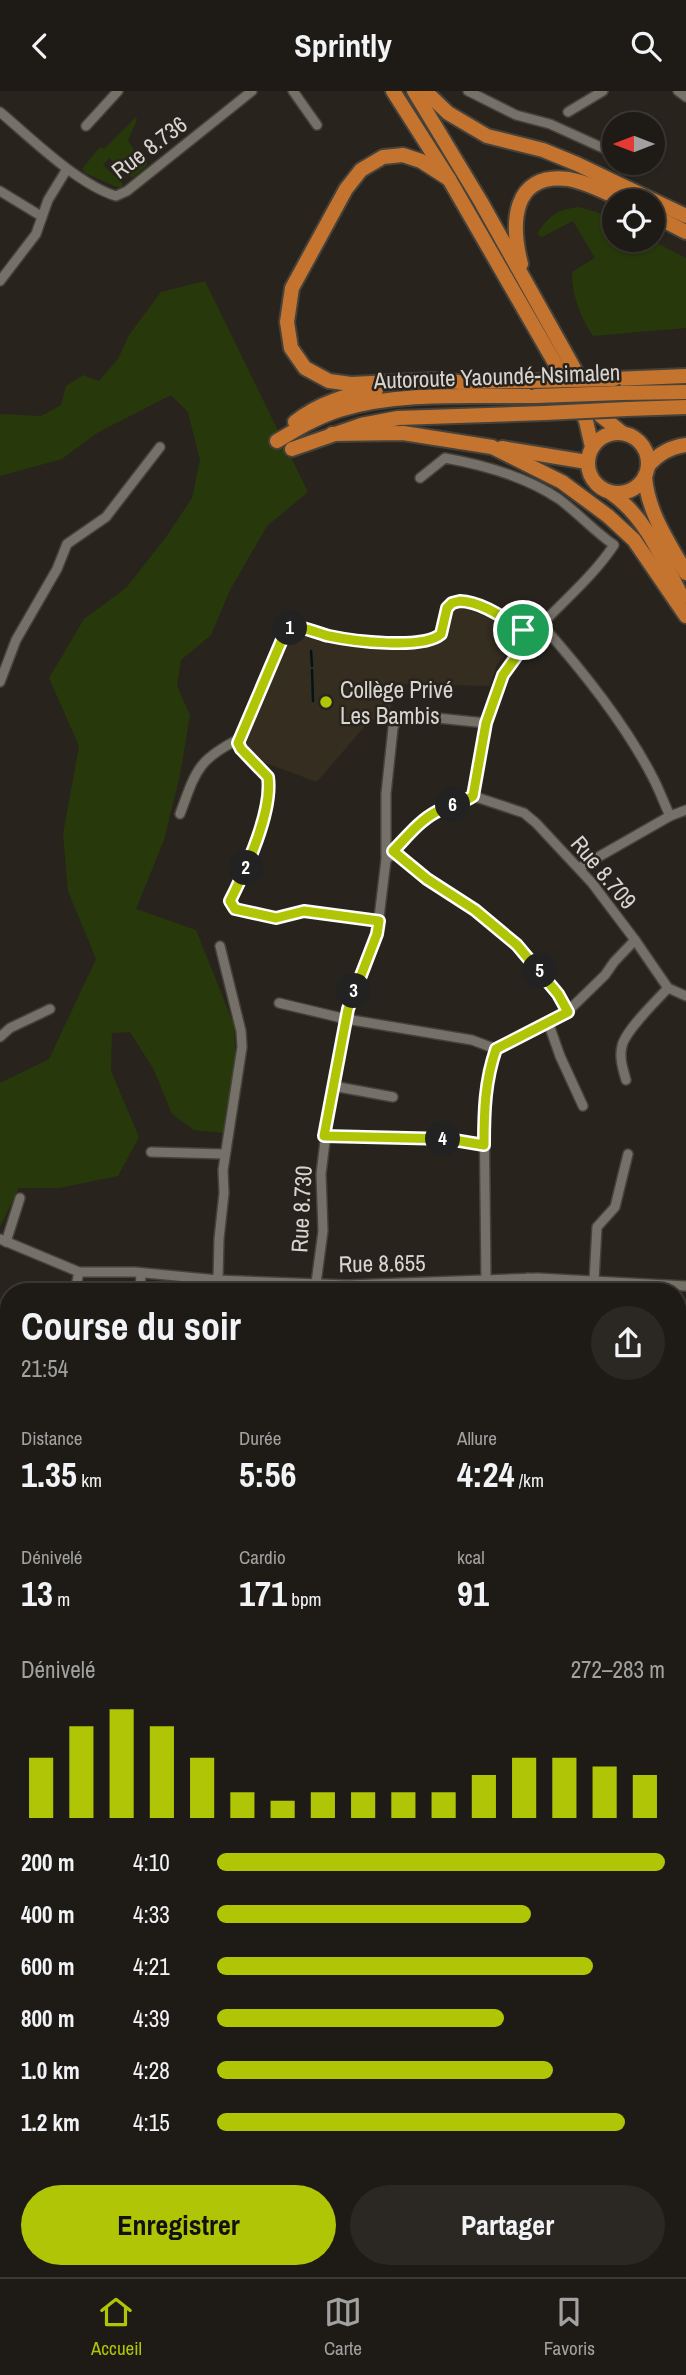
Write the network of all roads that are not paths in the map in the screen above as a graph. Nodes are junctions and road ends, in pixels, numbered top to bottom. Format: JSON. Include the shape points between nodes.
{"nodes":[{"id":1,"x":118,"y":91,"type":"edge"},
{"id":2,"x":252,"y":91,"type":"edge"},
{"id":3,"x":293,"y":91,"type":"edge"},
{"id":4,"x":393,"y":91,"type":"edge"},
{"id":5,"x":414,"y":91,"type":"edge"},
{"id":6,"x":425,"y":91,"type":"edge"},
{"id":7,"x":468,"y":91,"type":"edge"},
{"id":8,"x":603,"y":91,"type":"edge"},
{"id":9,"x":678,"y":91,"type":"edge"},
{"id":10,"x":686,"y":97,"type":"edge"},
{"id":11,"x":0,"y":112,"type":"edge"},
{"id":12,"x":568,"y":113,"type":"dead end"},
{"id":13,"x":317,"y":125,"type":"dead end"},
{"id":14,"x":86,"y":126,"type":"dead end"},
{"id":15,"x":602,"y":148,"type":"edge"},
{"id":16,"x":68,"y":169,"type":"junction"},
{"id":17,"x":449,"y":179,"type":"junction"},
{"id":18,"x":0,"y":191,"type":"edge"},
{"id":19,"x":602,"y":191,"type":"edge"},
{"id":20,"x":41,"y":216,"type":"junction"},
{"id":21,"x":686,"y":216,"type":"edge"},
{"id":22,"x":665,"y":221,"type":"edge"},
{"id":23,"x":686,"y":232,"type":"edge"},
{"id":24,"x":0,"y":281,"type":"edge"},
{"id":25,"x":525,"y":283,"type":"junction"},
{"id":26,"x":686,"y":376,"type":"edge"},
{"id":27,"x":459,"y":382,"type":"junction"},
{"id":28,"x":617,"y":386,"type":"junction"},
{"id":29,"x":686,"y":392,"type":"edge"},
{"id":30,"x":686,"y":407,"type":"edge"},
{"id":31,"x":621,"y":432,"type":"junction"},
{"id":32,"x":332,"y":434,"type":"junction"},
{"id":33,"x":686,"y":445,"type":"edge"},
{"id":34,"x":160,"y":447,"type":"dead end"},
{"id":35,"x":492,"y":447,"type":"junction"},
{"id":36,"x":592,"y":447,"type":"junction"},
{"id":37,"x":292,"y":449,"type":"dead end"},
{"id":38,"x":587,"y":462,"type":"junction"},
{"id":39,"x":646,"y":471,"type":"junction"},
{"id":40,"x":420,"y":478,"type":"dead end"},
{"id":41,"x":611,"y":493,"type":"junction"},
{"id":42,"x":686,"y":573,"type":"edge"},
{"id":43,"x":686,"y":604,"type":"edge"},
{"id":44,"x":686,"y":616,"type":"edge"},
{"id":45,"x":542,"y":625,"type":"junction"},
{"id":46,"x":532,"y":635,"type":"junction"},
{"id":47,"x":0,"y":683,"type":"edge"},
{"id":48,"x":486,"y":723,"type":"junction"},
{"id":49,"x":239,"y":739,"type":"junction"},
{"id":50,"x":473,"y":796,"type":"junction"},
{"id":51,"x":686,"y":810,"type":"edge"},
{"id":52,"x":180,"y":814,"type":"dead end"},
{"id":53,"x":670,"y":816,"type":"junction"},
{"id":54,"x":393,"y":851,"type":"junction"},
{"id":55,"x":386,"y":860,"type":"junction"},
{"id":56,"x":579,"y":868,"type":"junction"},
{"id":57,"x":379,"y":921,"type":"junction"},
{"id":58,"x":635,"y":940,"type":"junction"},
{"id":59,"x":220,"y":946,"type":"dead end"},
{"id":60,"x":668,"y":988,"type":"junction"},
{"id":61,"x":686,"y":996,"type":"edge"},
{"id":62,"x":279,"y":1003,"type":"dead end"},
{"id":63,"x":50,"y":1009,"type":"dead end"},
{"id":64,"x":568,"y":1012,"type":"junction"},
{"id":65,"x":346,"y":1019,"type":"junction"},
{"id":66,"x":548,"y":1022,"type":"junction"},
{"id":67,"x":0,"y":1037,"type":"edge"},
{"id":68,"x":496,"y":1049,"type":"junction"},
{"id":69,"x":626,"y":1080,"type":"dead end"},
{"id":70,"x":332,"y":1086,"type":"junction"},
{"id":71,"x":393,"y":1097,"type":"dead end"},
{"id":72,"x":583,"y":1106,"type":"dead end"},
{"id":73,"x":324,"y":1136,"type":"junction"},
{"id":74,"x":484,"y":1145,"type":"junction"},
{"id":75,"x":151,"y":1152,"type":"dead end"},
{"id":76,"x":225,"y":1154,"type":"junction"},
{"id":77,"x":628,"y":1154,"type":"dead end"},
{"id":78,"x":20,"y":1198,"type":"dead end"},
{"id":79,"x":3,"y":1240,"type":"edge"},
{"id":80,"x":79,"y":1272,"type":"junction"},
{"id":81,"x":141,"y":1273,"type":"junction"},
{"id":82,"x":528,"y":1277,"type":"junction"},
{"id":83,"x":486,"y":1279,"type":"junction"},
{"id":84,"x":218,"y":1280,"type":"junction"},
{"id":85,"x":77,"y":1283,"type":"edge"},
{"id":86,"x":141,"y":1283,"type":"edge"},
{"id":87,"x":316,"y":1283,"type":"joint"},
{"id":88,"x":444,"y":1283,"type":"edge"},
{"id":89,"x":528,"y":1283,"type":"edge"},
{"id":90,"x":582,"y":1283,"type":"edge"},
{"id":91,"x":600,"y":1283,"type":"edge"}],
"edges":[{"from":1,"to":14,"type":"street"},
{"from":2,"to":16,"type":"street","name":"Rue 8.736","via":[[116,196]]},
{"from":3,"to":13,"type":"street"},
{"from":4,"to":17,"type":"highway"},
{"from":5,"to":25,"type":"highway"},
{"from":6,"to":21,"type":"highway","via":[[448,113],[487,136],[577,164]]},
{"from":7,"to":15,"type":"street"},
{"from":8,"to":12,"type":"street"},
{"from":9,"to":10,"type":"street"},
{"from":11,"to":16,"type":"street","name":"Rue 8.736"},
{"from":16,"to":20,"type":"street"},
{"from":17,"to":27,"type":"highway","via":[[403,155],[383,157],[361,170],[292,288],[287,322],[291,348],[305,368],[329,380],[351,384]]},
{"from":17,"to":36,"type":"highway","via":[[578,403]]},
{"from":18,"to":20,"type":"street"},
{"from":19,"to":25,"type":"highway","via":[[571,180],[542,181],[530,188],[514,217]]},
{"from":20,"to":24,"type":"street","via":[[36,234]]},
{"from":22,"to":23,"type":"highway"},
{"from":25,"to":31,"type":"highway","via":[[600,415]]},
{"from":26,"to":28,"type":"highway"},
{"from":27,"to":28,"type":"highway","bridge":true},
{"from":27,"to":28,"type":"highway","name":"Autoroute Yaoundé-Nsimalen","bridge":true,"via":[[380,390],[318,406],[277,441],[324,416],[374,402],[536,396]]},
{"from":28,"to":29,"type":"highway","name":"Autoroute Yaoundé-Nsimalen"},
{"from":30,"to":32,"type":"highway","name":"Autoroute Yaoundé-Nsimalen","bridge":true,"via":[[398,418]]},
{"from":31,"to":36,"type":"highway","via":[[606,434]]},
{"from":31,"to":39,"type":"highway","via":[[644,448]]},
{"from":32,"to":35,"type":"highway","via":[[403,433]]},
{"from":32,"to":37,"type":"highway","name":"Autoroute Yaoundé-Nsimalen"},
{"from":33,"to":39,"type":"highway","via":[[656,456]]},
{"from":34,"to":47,"type":"street","via":[[106,517],[67,544],[16,640]]},
{"from":35,"to":38,"type":"highway"},
{"from":35,"to":44,"type":"highway","via":[[562,482],[608,516],[634,541]]},
{"from":36,"to":38,"type":"highway"},
{"from":38,"to":41,"type":"highway","via":[[594,481]]},
{"from":39,"to":41,"type":"highway","via":[[631,490]]},
{"from":39,"to":42,"type":"highway","via":[[648,498]]},
{"from":40,"to":45,"type":"street","via":[[445,459],[483,465],[558,499],[614,545],[584,585]]},
{"from":41,"to":43,"type":"highway","via":[[635,513]]},
{"from":45,"to":46,"type":"street"},
{"from":45,"to":53,"type":"street","via":[[625,731]]},
{"from":46,"to":48,"type":"street","via":[[503,675]]},
{"from":46,"to":49,"type":"street","via":[[469,601],[447,608],[441,634],[433,639],[385,644],[291,627]]},
{"from":48,"to":50,"type":"street"},
{"from":48,"to":55,"type":"street","name":"Rue 8.730","via":[[408,715],[396,720],[386,794]]},
{"from":49,"to":52,"type":"street","via":[[208,757],[193,779]]},
{"from":49,"to":57,"type":"street","via":[[241,749],[268,777],[269,796],[250,860],[230,901],[235,909],[276,918],[304,911]]},
{"from":50,"to":54,"type":"street","via":[[425,819]]},
{"from":50,"to":56,"type":"street","name":"Rue 8.709","via":[[524,813]]},
{"from":51,"to":53,"type":"street"},
{"from":53,"to":56,"type":"street"},
{"from":54,"to":55,"type":"street"},
{"from":54,"to":64,"type":"street","via":[[517,945]]},
{"from":55,"to":57,"type":"street","name":"Rue 8.730"},
{"from":56,"to":58,"type":"street","name":"Rue 8.709"},
{"from":57,"to":65,"type":"street","name":"Rue 8.730"},
{"from":58,"to":60,"type":"street","name":"Rue 8.709"},
{"from":58,"to":64,"type":"street"},
{"from":59,"to":76,"type":"street","via":[[242,1047]]},
{"from":60,"to":61,"type":"street"},
{"from":60,"to":69,"type":"street","via":[[622,1044]]},
{"from":62,"to":65,"type":"street"},
{"from":63,"to":67,"type":"street"},
{"from":64,"to":66,"type":"street"},
{"from":65,"to":68,"type":"street","via":[[472,1040]]},
{"from":65,"to":70,"type":"street","name":"Rue 8.730"},
{"from":66,"to":68,"type":"street"},
{"from":66,"to":72,"type":"street"},
{"from":68,"to":74,"type":"street","via":[[484,1102]]},
{"from":70,"to":71,"type":"street"},
{"from":70,"to":73,"type":"street","name":"Rue 8.730"},
{"from":73,"to":74,"type":"street","via":[[448,1139]]},
{"from":73,"to":87,"type":"street","name":"Rue 8.730","via":[[324,1220]]},
{"from":74,"to":83,"type":"street"},
{"from":75,"to":76,"type":"street"},
{"from":76,"to":84,"type":"street"},
{"from":77,"to":91,"type":"street","via":[[615,1207],[597,1227]]},
{"from":78,"to":79,"type":"street"},
{"from":79,"to":80,"type":"street","name":"Rue 8.655"},
{"from":80,"to":81,"type":"street","name":"Rue 8.655"},
{"from":80,"to":85,"type":"street"},
{"from":81,"to":84,"type":"street","name":"Rue 8.655"},
{"from":81,"to":86,"type":"street"},
{"from":82,"to":83,"type":"street","name":"Rue 8.655"},
{"from":82,"to":89,"type":"street"},
{"from":82,"to":90,"type":"street","name":"Rue 8.655"},
{"from":83,"to":88,"type":"street","name":"Rue 8.655"},
{"from":84,"to":87,"type":"street","name":"Rue 8.655"}]}
